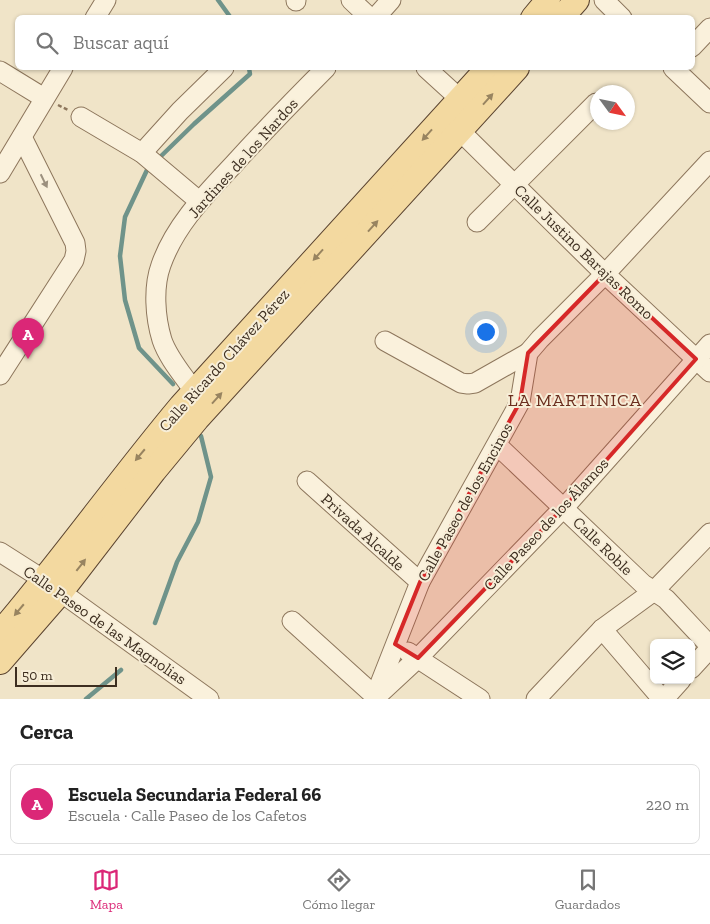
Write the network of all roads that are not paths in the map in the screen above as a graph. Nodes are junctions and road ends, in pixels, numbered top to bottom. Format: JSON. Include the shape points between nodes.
{"nodes":[{"id":1,"x":106,"y":0,"type":"edge"},
{"id":2,"x":351,"y":0,"type":"edge"},
{"id":3,"x":391,"y":0,"type":"edge"},
{"id":4,"x":548,"y":0,"type":"edge"},
{"id":5,"x":577,"y":0,"type":"edge"},
{"id":6,"x":604,"y":0,"type":"edge"},
{"id":7,"x":97,"y":15,"type":"edge"},
{"id":8,"x":367,"y":15,"type":"edge"},
{"id":9,"x":378,"y":15,"type":"edge"},
{"id":10,"x":536,"y":15,"type":"edge"},
{"id":11,"x":564,"y":15,"type":"edge"},
{"id":12,"x":619,"y":15,"type":"edge"},
{"id":13,"x":710,"y":28,"type":"edge"},
{"id":14,"x":695,"y":44,"type":"edge"},
{"id":15,"x":63,"y":70,"type":"edge"},
{"id":16,"x":222,"y":70,"type":"edge"},
{"id":17,"x":324,"y":70,"type":"edge"},
{"id":18,"x":428,"y":70,"type":"edge"},
{"id":19,"x":486,"y":70,"type":"edge"},
{"id":20,"x":515,"y":70,"type":"edge"},
{"id":21,"x":675,"y":70,"type":"edge"},
{"id":22,"x":0,"y":72,"type":"edge"},
{"id":23,"x":44,"y":98,"type":"junction"},
{"id":24,"x":460,"y":98,"type":"junction"},
{"id":25,"x":710,"y":103,"type":"edge"},
{"id":26,"x":590,"y":110,"type":"edge"},
{"id":27,"x":81,"y":116,"type":"road end"},
{"id":28,"x":460,"y":131,"type":"junction"},
{"id":29,"x":22,"y":137,"type":"junction"},
{"id":30,"x":145,"y":155,"type":"junction"},
{"id":31,"x":710,"y":161,"type":"edge"},
{"id":32,"x":0,"y":173,"type":"edge"},
{"id":33,"x":515,"y":185,"type":"junction"},
{"id":34,"x":199,"y":201,"type":"junction"},
{"id":35,"x":477,"y":222,"type":"dead end"},
{"id":36,"x":604,"y":274,"type":"junction"},
{"id":37,"x":385,"y":340,"type":"dead end"},
{"id":38,"x":710,"y":344,"type":"edge"},
{"id":39,"x":528,"y":353,"type":"junction"},
{"id":40,"x":696,"y":358,"type":"junction"},
{"id":41,"x":710,"y":372,"type":"edge"},
{"id":42,"x":0,"y":375,"type":"edge"},
{"id":43,"x":191,"y":406,"type":"junction"},
{"id":44,"x":496,"y":444,"type":"junction"},
{"id":45,"x":306,"y":481,"type":"dead end"},
{"id":46,"x":563,"y":508,"type":"junction"},
{"id":47,"x":710,"y":533,"type":"edge"},
{"id":48,"x":0,"y":552,"type":"edge"},
{"id":49,"x":420,"y":582,"type":"junction"},
{"id":50,"x":52,"y":587,"type":"junction"},
{"id":51,"x":654,"y":591,"type":"junction"},
{"id":52,"x":292,"y":621,"type":"dead end"},
{"id":53,"x":602,"y":629,"type":"junction"},
{"id":54,"x":0,"y":632,"type":"edge"},
{"id":55,"x":395,"y":644,"type":"junction"},
{"id":56,"x":710,"y":647,"type":"edge"},
{"id":57,"x":418,"y":658,"type":"junction"},
{"id":58,"x":2,"y":664,"type":"edge"},
{"id":59,"x":695,"y":664,"type":"edge"},
{"id":60,"x":677,"y":684,"type":"edge"},
{"id":61,"x":207,"y":698,"type":"edge"},
{"id":62,"x":375,"y":698,"type":"edge"},
{"id":63,"x":480,"y":699,"type":"edge"},
{"id":64,"x":536,"y":699,"type":"edge"},
{"id":65,"x":663,"y":699,"type":"edge"}],
"edges":[{"from":1,"to":7,"type":"street"},
{"from":2,"to":8,"type":"street"},
{"from":3,"to":9,"type":"street"},
{"from":4,"to":10,"type":"main road"},
{"from":5,"to":11,"type":"main road"},
{"from":6,"to":12,"type":"street"},
{"from":13,"to":14,"type":"street"},
{"from":15,"to":23,"type":"street"},
{"from":16,"to":30,"type":"street","via":[[180,111]]},
{"from":17,"to":34,"type":"street","name":"Jardines de los Nardos"},
{"from":18,"to":24,"type":"street"},
{"from":19,"to":24,"type":"main road","name":"Calle Ricardo Chávez Pérez"},
{"from":28,"to":20,"type":"main road","name":"Calle Ricardo Chávez Pérez","one_way":true},
{"from":21,"to":25,"type":"street"},
{"from":22,"to":23,"type":"street"},
{"from":23,"to":29,"type":"street"},
{"from":24,"to":43,"type":"main road","name":"Calle Ricardo Chávez Pérez","one_way":true},
{"from":26,"to":33,"type":"street"},
{"from":27,"to":30,"type":"street"},
{"from":28,"to":33,"type":"street","name":"Calle Justino Barajas Romo"},
{"from":43,"to":28,"type":"main road","name":"Calle Ricardo Chávez Pérez","one_way":true},
{"from":29,"to":32,"type":"street"},
{"from":29,"to":42,"type":"street","one_way":true,"via":[[75,243],[76,251],[74,260]]},
{"from":30,"to":34,"type":"street"},
{"from":31,"to":36,"type":"street"},
{"from":33,"to":35,"type":"street"},
{"from":33,"to":36,"type":"street","name":"Calle Justino Barajas Romo"},
{"from":34,"to":43,"type":"street","name":"Jardines de los Nardos","via":[[169,245],[160,266],[156,290],[163,341]]},
{"from":36,"to":39,"type":"street"},
{"from":36,"to":40,"type":"street","name":"Calle Justino Barajas Romo"},
{"from":37,"to":39,"type":"street","via":[[468,384]]},
{"from":38,"to":40,"type":"street","name":"Calle Paseo de los Álamos"},
{"from":39,"to":44,"type":"street","name":"Calle Paseo de los Encinos","via":[[520,402]]},
{"from":40,"to":41,"type":"street","name":"Calle Justino Barajas Romo"},
{"from":40,"to":46,"type":"street","name":"Calle Paseo de los Álamos"},
{"from":43,"to":50,"type":"main road","name":"Calle Ricardo Chávez Pérez","via":[[154,471]]},
{"from":44,"to":46,"type":"street","name":"Calle Roble"},
{"from":44,"to":49,"type":"street","name":"Calle Paseo de los Encinos"},
{"from":45,"to":49,"type":"street","name":"Privada Alcalde"},
{"from":46,"to":51,"type":"street","name":"Calle Roble"},
{"from":46,"to":57,"type":"street","name":"Calle Paseo de los Álamos"},
{"from":47,"to":51,"type":"street"},
{"from":48,"to":50,"type":"street","name":"Calle Paseo de las Magnolias"},
{"from":49,"to":55,"type":"street","name":"Calle Paseo de los Encinos"},
{"from":50,"to":54,"type":"main road","name":"Calle Ricardo Chávez Pérez","one_way":true},
{"from":50,"to":58,"type":"main road","name":"Calle Ricardo Chávez Pérez"},
{"from":50,"to":61,"type":"street","name":"Calle Paseo de las Magnolias"},
{"from":51,"to":53,"type":"street"},
{"from":51,"to":56,"type":"street","name":"Calle Roble","via":[[666,599]]},
{"from":52,"to":62,"type":"street"},
{"from":53,"to":64,"type":"street"},
{"from":53,"to":65,"type":"street"},
{"from":55,"to":57,"type":"street"},
{"from":55,"to":62,"type":"street","name":"Calle Paseo de los Encinos"},
{"from":56,"to":59,"type":"street"},
{"from":57,"to":62,"type":"street","name":"Calle Paseo de los Álamos"},
{"from":57,"to":63,"type":"street"},
{"from":60,"to":65,"type":"street"}]}
